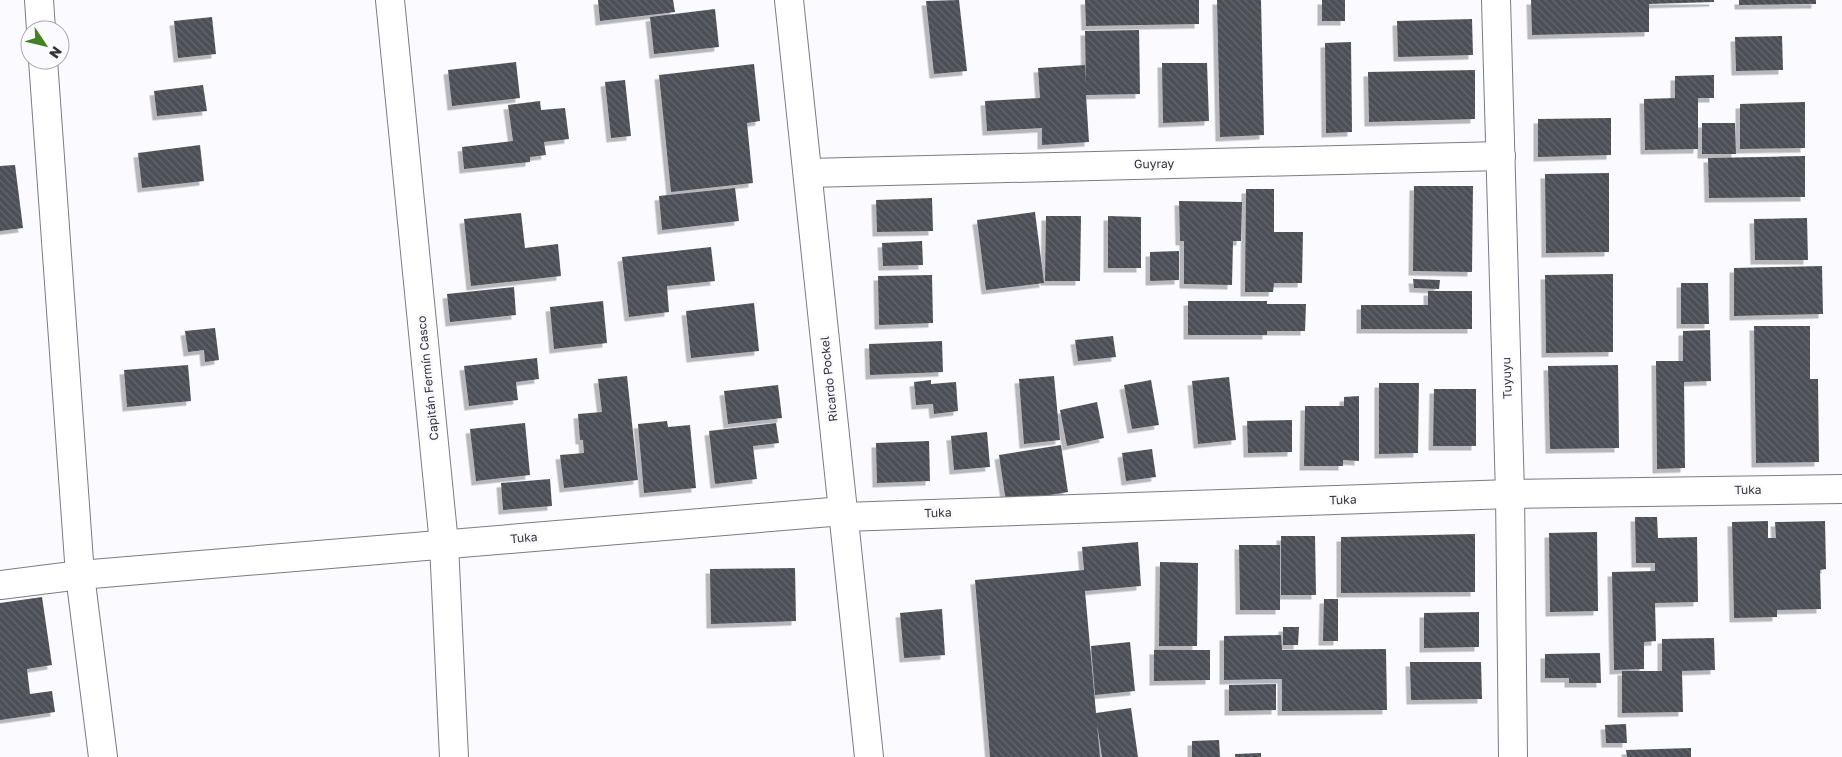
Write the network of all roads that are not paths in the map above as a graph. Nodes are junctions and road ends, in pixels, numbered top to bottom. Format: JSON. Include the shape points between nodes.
{"nodes":[{"id":1,"x":39,"y":0,"type":"edge"},
{"id":2,"x":390,"y":0,"type":"edge"},
{"id":3,"x":790,"y":0,"type":"edge"},
{"id":4,"x":1496,"y":0,"type":"edge"},
{"id":5,"x":40,"y":20,"type":"edge"},
{"id":6,"x":44,"y":70,"type":"edge"},
{"id":7,"x":1501,"y":156,"type":"junction"},
{"id":8,"x":808,"y":173,"type":"junction"},
{"id":9,"x":1842,"y":489,"type":"edge"},
{"id":10,"x":1510,"y":494,"type":"junction"},
{"id":11,"x":843,"y":514,"type":"junction"},
{"id":12,"x":444,"y":544,"type":"junction"},
{"id":13,"x":80,"y":575,"type":"junction"},
{"id":14,"x":0,"y":585,"type":"edge"},
{"id":15,"x":103,"y":757,"type":"edge"},
{"id":16,"x":454,"y":757,"type":"edge"},
{"id":17,"x":869,"y":757,"type":"edge"},
{"id":18,"x":1513,"y":757,"type":"edge"}],
"edges":[{"from":1,"to":5,"type":"street"},
{"from":2,"to":12,"type":"street","name":"Capitán Fermín Casco"},
{"from":3,"to":8,"type":"street","name":"Ricardo Pockel"},
{"from":4,"to":7,"type":"street","name":"Tuyuyu"},
{"from":6,"to":13,"type":"street"},
{"from":7,"to":8,"type":"street","name":"Guyray"},
{"from":7,"to":10,"type":"street","name":"Tuyuyu"},
{"from":8,"to":11,"type":"street","name":"Ricardo Pockel"},
{"from":9,"to":10,"type":"street","name":"Tuka"},
{"from":10,"to":11,"type":"street","name":"Tuka"},
{"from":10,"to":18,"type":"street","name":"Tuyuyu"},
{"from":11,"to":12,"type":"street","name":"Tuka"},
{"from":11,"to":17,"type":"street","name":"Ricardo Pockel"},
{"from":12,"to":13,"type":"street","name":"Tuka"},
{"from":12,"to":16,"type":"street","name":"Capitán Fermín Casco"},
{"from":13,"to":14,"type":"street","name":"Tuka"},
{"from":13,"to":15,"type":"street"}]}
